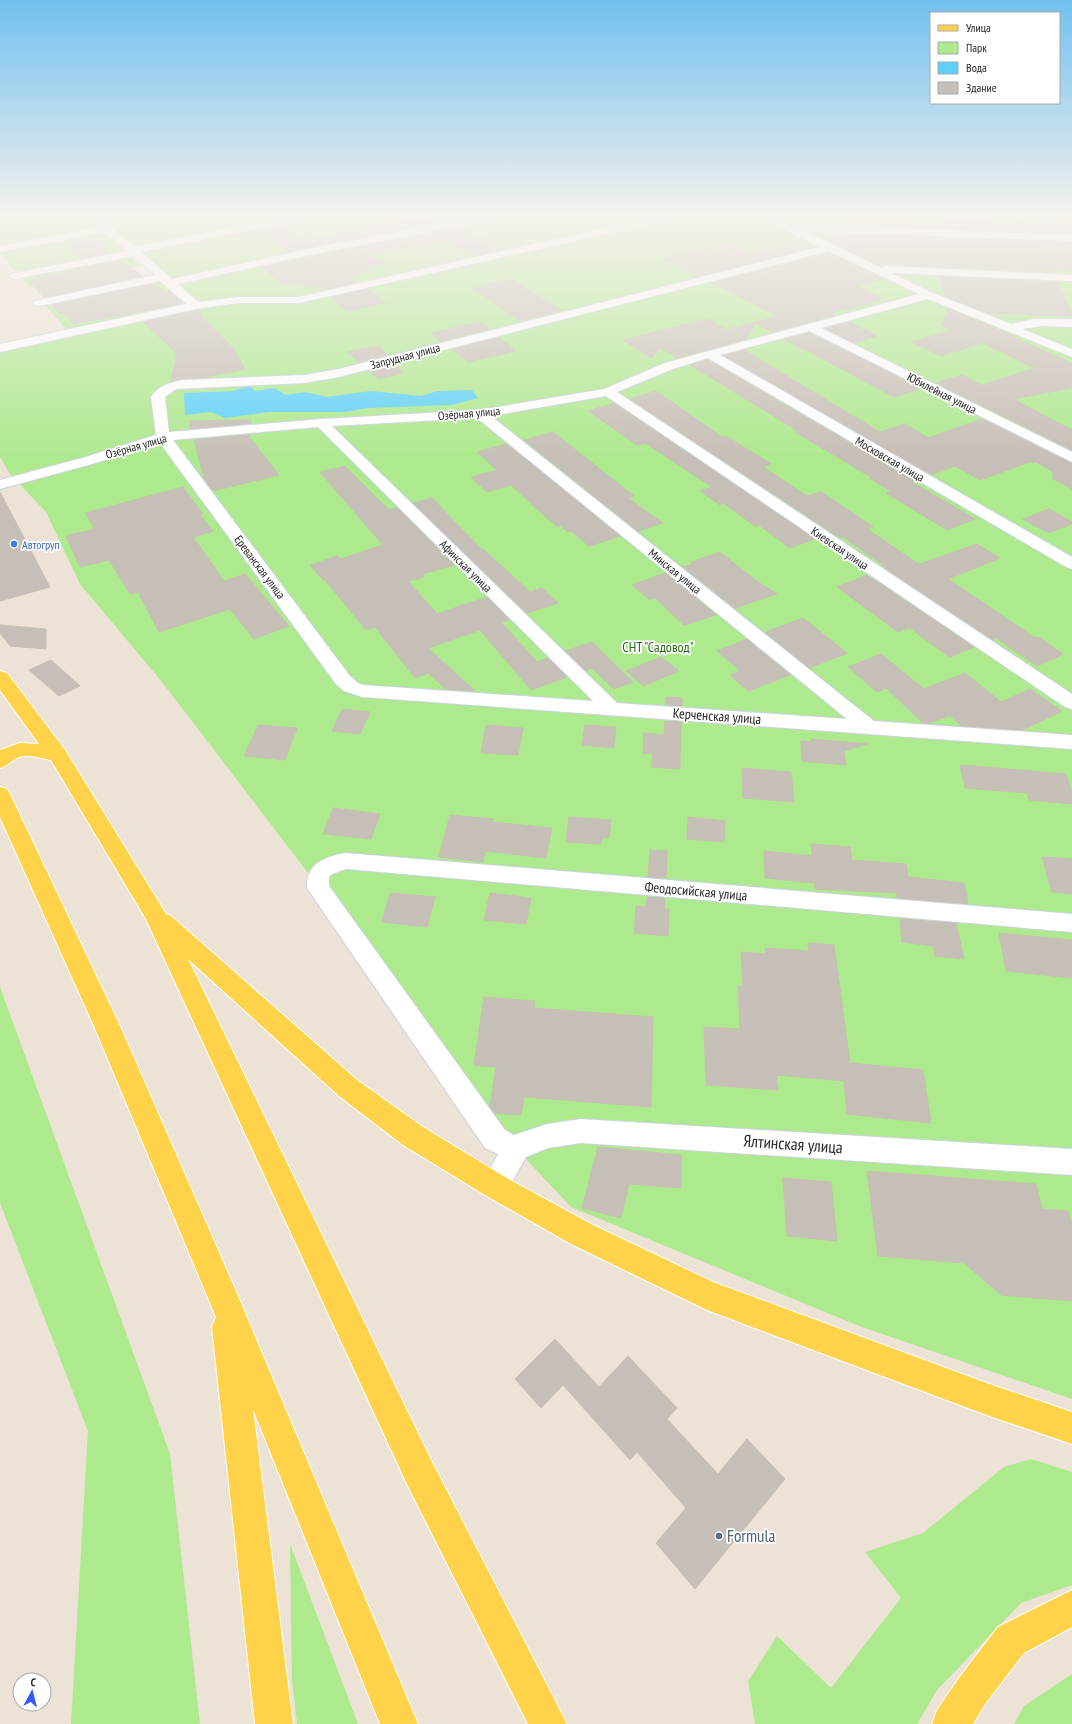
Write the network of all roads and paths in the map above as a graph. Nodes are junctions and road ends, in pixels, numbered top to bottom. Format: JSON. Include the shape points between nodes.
{"nodes":[{"id":1,"x":69,"y":297,"type":"edge"},
{"id":2,"x":185,"y":297,"type":"edge"},
{"id":3,"x":310,"y":297,"type":"edge"},
{"id":4,"x":634,"y":297,"type":"edge"},
{"id":5,"x":920,"y":297,"type":"edge"},
{"id":6,"x":935,"y":297,"type":"edge"},
{"id":7,"x":39,"y":303,"type":"dead end"},
{"id":8,"x":195,"y":306,"type":"junction"},
{"id":9,"x":1072,"y":323,"type":"edge"},
{"id":10,"x":812,"y":328,"type":"junction"},
{"id":11,"x":1012,"y":328,"type":"junction"},
{"id":12,"x":0,"y":348,"type":"edge"},
{"id":13,"x":1072,"y":353,"type":"edge"},
{"id":14,"x":708,"y":354,"type":"junction"},
{"id":15,"x":608,"y":392,"type":"junction"},
{"id":16,"x":480,"y":414,"type":"junction"},
{"id":17,"x":321,"y":422,"type":"junction"},
{"id":18,"x":163,"y":437,"type":"junction"},
{"id":19,"x":1072,"y":458,"type":"edge"},
{"id":20,"x":1,"y":482,"type":"edge"},
{"id":21,"x":1072,"y":564,"type":"edge"},
{"id":22,"x":0,"y":677,"type":"edge"},
{"id":23,"x":362,"y":691,"type":"joint"},
{"id":24,"x":1072,"y":703,"type":"edge"},
{"id":25,"x":612,"y":709,"type":"junction"},
{"id":26,"x":870,"y":728,"type":"junction"},
{"id":27,"x":1072,"y":742,"type":"edge"},
{"id":28,"x":58,"y":755,"type":"junction"},
{"id":29,"x":0,"y":761,"type":"edge"},
{"id":30,"x":0,"y":794,"type":"edge"},
{"id":31,"x":156,"y":916,"type":"junction"},
{"id":32,"x":1072,"y":923,"type":"edge"},
{"id":33,"x":516,"y":1148,"type":"junction"},
{"id":34,"x":1072,"y":1162,"type":"edge"},
{"id":35,"x":495,"y":1186,"type":"junction"},
{"id":36,"x":224,"y":1300,"type":"junction"},
{"id":37,"x":1072,"y":1428,"type":"edge"},
{"id":38,"x":1072,"y":1608,"type":"edge"},
{"id":39,"x":274,"y":1724,"type":"edge"},
{"id":40,"x":399,"y":1724,"type":"edge"},
{"id":41,"x":548,"y":1724,"type":"edge"},
{"id":42,"x":951,"y":1724,"type":"edge"}],
"edges":[{"from":1,"to":7,"type":"street"},
{"from":2,"to":8,"type":"street"},
{"from":3,"to":8,"type":"street","via":[[299,300],[238,300]]},
{"from":4,"to":18,"type":"street","name":"Запрудная улица","via":[[339,373],[304,379],[192,383],[175,386],[161,392],[158,397]]},
{"from":5,"to":10,"type":"street","name":"Озёрная улица"},
{"from":6,"to":11,"type":"street"},
{"from":8,"to":12,"type":"street"},
{"from":9,"to":11,"type":"street","via":[[1038,322]]},
{"from":10,"to":14,"type":"street","name":"Озёрная улица"},
{"from":10,"to":19,"type":"street","name":"Юбилейная улица"},
{"from":11,"to":13,"type":"street"},
{"from":14,"to":15,"type":"street","name":"Озёрная улица","via":[[669,366]]},
{"from":14,"to":21,"type":"street","name":"Московская улица"},
{"from":15,"to":16,"type":"street","name":"Озёрная улица"},
{"from":15,"to":24,"type":"street","name":"Киевская улица"},
{"from":16,"to":17,"type":"street","name":"Озёрная улица"},
{"from":16,"to":26,"type":"street","name":"Минская улица"},
{"from":17,"to":18,"type":"street","name":"Озёрная улица"},
{"from":17,"to":25,"type":"street","name":"Афинская улица"},
{"from":18,"to":20,"type":"street","name":"Озёрная улица","via":[[87,461]]},
{"from":18,"to":23,"type":"street","name":"Ереванская улица","via":[[343,680],[351,687]]},
{"from":22,"to":28,"type":"main road"},
{"from":23,"to":25,"type":"street","name":"Керченская улица"},
{"from":25,"to":26,"type":"street","name":"Керченская улица"},
{"from":26,"to":27,"type":"street","name":"Керченская улица"},
{"from":28,"to":29,"type":"main road","via":[[21,749],[6,755]]},
{"from":28,"to":31,"type":"main road"},
{"from":30,"to":36,"type":"main road","via":[[107,1026]]},
{"from":31,"to":35,"type":"main road","via":[[348,1088],[412,1136]]},
{"from":31,"to":41,"type":"main road","via":[[420,1472]]},
{"from":32,"to":33,"type":"street","name":"Феодосийская улица","via":[[346,861],[329,865],[323,870],[317,882],[318,888],[496,1139]]},
{"from":33,"to":34,"type":"street","name":"Ялтинская улица","via":[[547,1136],[581,1131]]},
{"from":33,"to":35,"type":"street"},
{"from":35,"to":37,"type":"main road","via":[[581,1234],[707,1295],[992,1401]]},
{"from":36,"to":39,"type":"main road"},
{"from":36,"to":40,"type":"main road"},
{"from":38,"to":42,"type":"main road","via":[[1011,1640],[972,1691]]}]}
